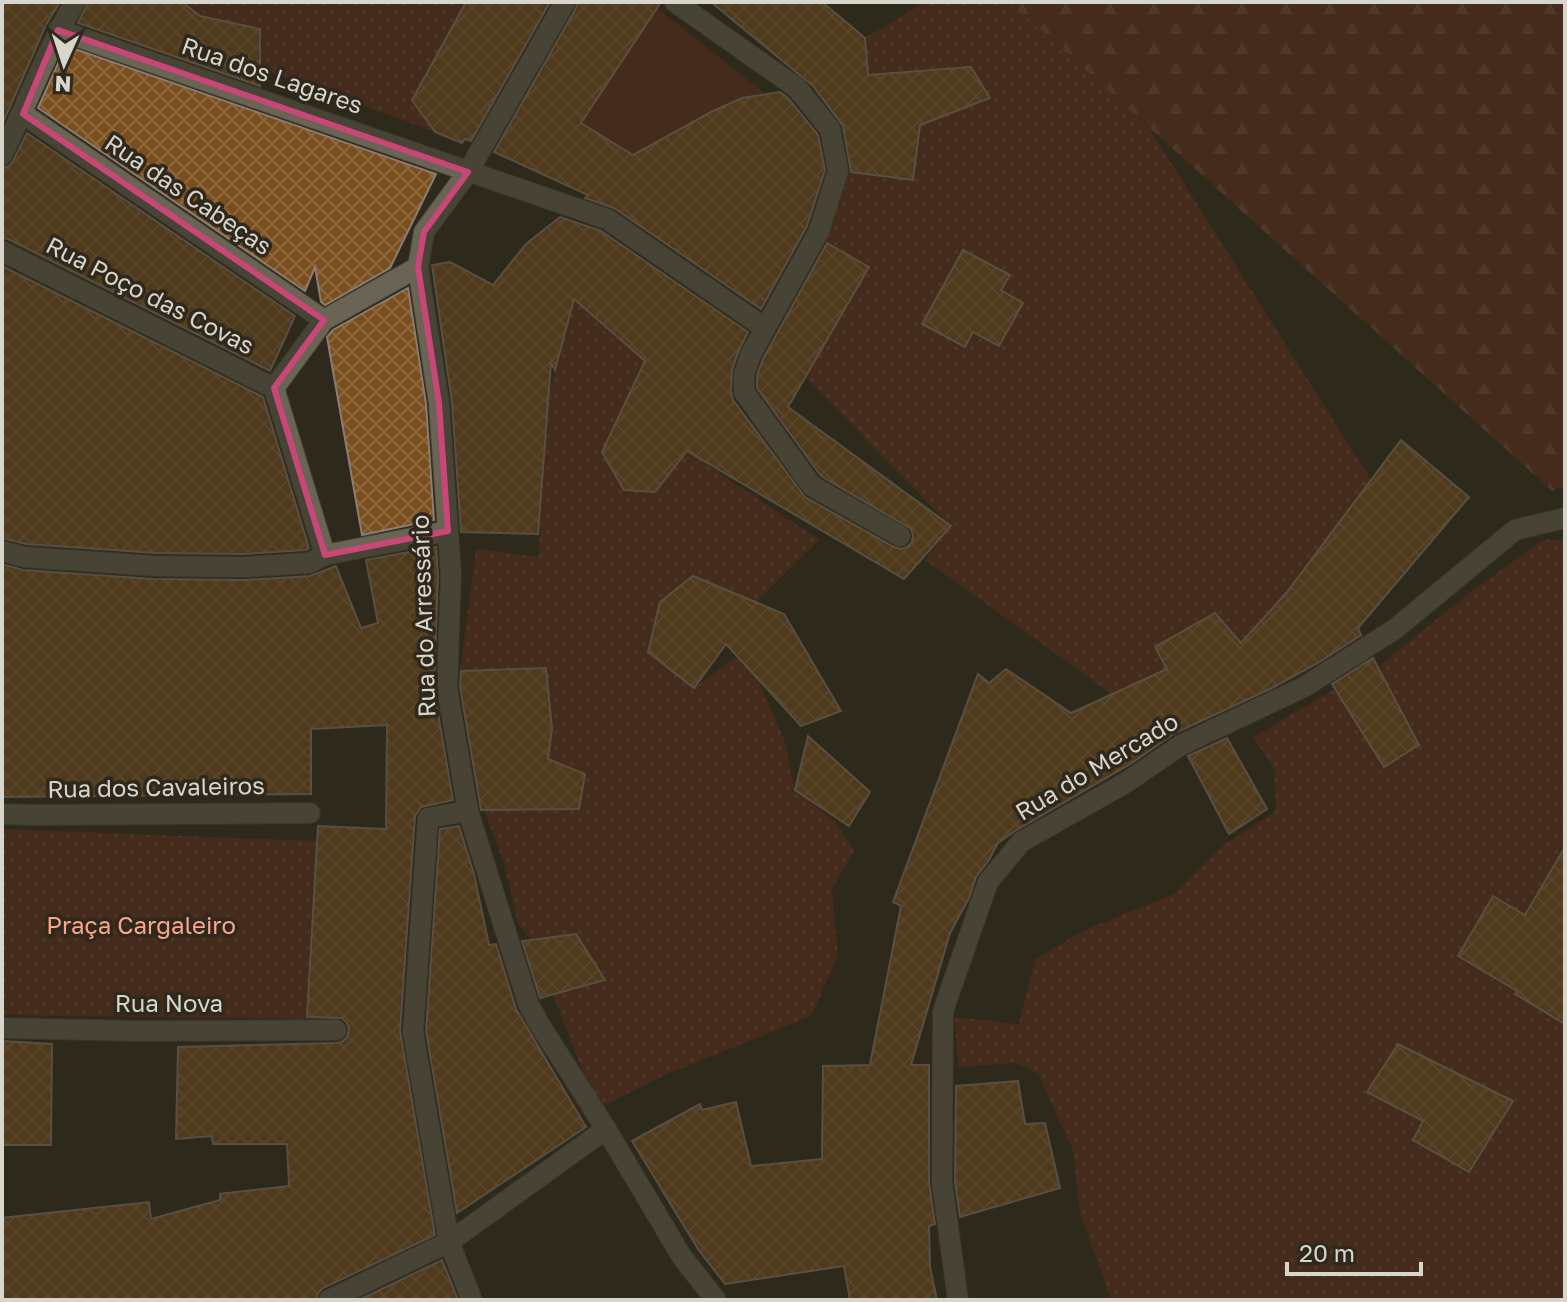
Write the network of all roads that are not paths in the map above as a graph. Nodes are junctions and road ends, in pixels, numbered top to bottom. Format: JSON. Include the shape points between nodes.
{"nodes":[{"id":1,"x":75,"y":2,"type":"edge"},
{"id":2,"x":565,"y":2,"type":"edge"},
{"id":3,"x":675,"y":2,"type":"edge"},
{"id":4,"x":58,"y":30,"type":"junction"},
{"id":5,"x":23,"y":114,"type":"junction"},
{"id":6,"x":2,"y":155,"type":"edge"},
{"id":7,"x":468,"y":172,"type":"junction"},
{"id":8,"x":2,"y":251,"type":"edge"},
{"id":9,"x":418,"y":267,"type":"junction"},
{"id":10,"x":324,"y":320,"type":"junction"},
{"id":11,"x":765,"y":328,"type":"junction"},
{"id":12,"x":274,"y":388,"type":"junction"},
{"id":13,"x":1565,"y":518,"type":"edge"},
{"id":14,"x":448,"y":531,"type":"junction"},
{"id":15,"x":900,"y":536,"type":"dead end"},
{"id":16,"x":2,"y":551,"type":"edge"},
{"id":17,"x":325,"y":555,"type":"junction"},
{"id":18,"x":468,"y":811,"type":"junction"},
{"id":19,"x":310,"y":813,"type":"dead end"},
{"id":20,"x":2,"y":814,"type":"edge"},
{"id":21,"x":2,"y":1028,"type":"edge"},
{"id":22,"x":336,"y":1030,"type":"dead end"},
{"id":23,"x":606,"y":1129,"type":"junction"},
{"id":24,"x":449,"y":1242,"type":"junction"},
{"id":25,"x":329,"y":1300,"type":"edge"},
{"id":26,"x":472,"y":1300,"type":"edge"},
{"id":27,"x":716,"y":1300,"type":"edge"},
{"id":28,"x":958,"y":1300,"type":"edge"}],
"edges":[{"from":1,"to":4,"type":"street"},
{"from":2,"to":7,"type":"street","name":"Rua do Arressário"},
{"from":3,"to":11,"type":"street","via":[[797,88],[830,129],[838,171],[819,231]]},
{"from":4,"to":5,"type":"street"},
{"from":4,"to":7,"type":"street","name":"Rua dos Lagares"},
{"from":5,"to":6,"type":"street"},
{"from":5,"to":10,"type":"street","name":"Rua das Cabeças"},
{"from":7,"to":9,"type":"street","name":"Rua do Arressário","via":[[424,232]]},
{"from":7,"to":11,"type":"street","name":"Rua dos Lagares","via":[[607,219]]},
{"from":8,"to":12,"type":"street","name":"Rua Poço das Covas"},
{"from":9,"to":10,"type":"street"},
{"from":9,"to":14,"type":"street","name":"Rua do Arressário","via":[[439,403]]},
{"from":10,"to":12,"type":"street"},
{"from":11,"to":15,"type":"street","via":[[744,374],[744,392],[812,486]]},
{"from":12,"to":17,"type":"street"},
{"from":13,"to":28,"type":"street","name":"Rua do Mercado","via":[[1515,530],[1395,629],[1304,687],[1181,745],[1021,842],[988,882],[943,1011],[942,1183]]},
{"from":14,"to":17,"type":"street"},
{"from":14,"to":18,"type":"street","name":"Rua do Arressário","via":[[447,688]]},
{"from":16,"to":17,"type":"street","via":[[24,557],[185,567],[309,563]]},
{"from":18,"to":23,"type":"street","name":"Rua do Arressário","via":[[528,1003]]},
{"from":18,"to":24,"type":"street","via":[[428,818],[413,1032]]},
{"from":19,"to":20,"type":"street","name":"Rua dos Cavaleiros"},
{"from":21,"to":22,"type":"street","name":"Rua Nova"},
{"from":23,"to":24,"type":"street"},
{"from":23,"to":27,"type":"street","name":"Rua do Arressário","via":[[682,1257]]},
{"from":24,"to":25,"type":"street"},
{"from":24,"to":26,"type":"street"}]}
